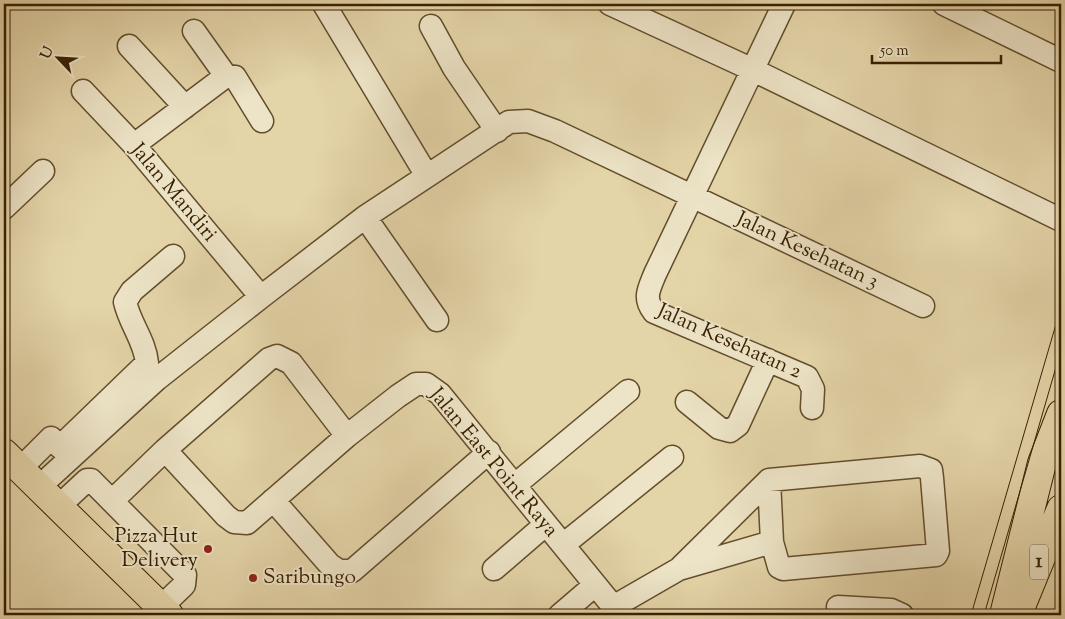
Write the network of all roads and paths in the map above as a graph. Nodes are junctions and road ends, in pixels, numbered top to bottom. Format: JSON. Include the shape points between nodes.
{"nodes":[{"id":1,"x":324,"y":4,"type":"edge"},
{"id":2,"x":610,"y":4,"type":"edge"},
{"id":3,"x":784,"y":4,"type":"edge"},
{"id":4,"x":944,"y":4,"type":"edge"},
{"id":5,"x":431,"y":26,"type":"dead end"},
{"id":6,"x":194,"y":30,"type":"dead end"},
{"id":7,"x":129,"y":46,"type":"dead end"},
{"id":8,"x":1061,"y":61,"type":"edge"},
{"id":9,"x":752,"y":69,"type":"junction"},
{"id":10,"x":226,"y":76,"type":"junction"},
{"id":11,"x":83,"y":91,"type":"dead end"},
{"id":12,"x":185,"y":108,"type":"junction"},
{"id":13,"x":262,"y":121,"type":"dead end"},
{"id":14,"x":497,"y":131,"type":"junction"},
{"id":15,"x":134,"y":145,"type":"junction"},
{"id":16,"x":43,"y":171,"type":"dead end"},
{"id":17,"x":426,"y":176,"type":"junction"},
{"id":18,"x":692,"y":196,"type":"junction"},
{"id":19,"x":4,"y":208,"type":"edge"},
{"id":20,"x":366,"y":217,"type":"junction"},
{"id":21,"x":1059,"y":218,"type":"dead end"},
{"id":22,"x":173,"y":256,"type":"dead end"},
{"id":23,"x":261,"y":297,"type":"junction"},
{"id":24,"x":923,"y":306,"type":"dead end"},
{"id":25,"x":437,"y":320,"type":"dead end"},
{"id":26,"x":768,"y":360,"type":"junction"},
{"id":27,"x":628,"y":391,"type":"dead end"},
{"id":28,"x":687,"y":402,"type":"dead end"},
{"id":29,"x":812,"y":408,"type":"dead end"},
{"id":30,"x":1061,"y":414,"type":"edge"},
{"id":31,"x":347,"y":436,"type":"junction"},
{"id":32,"x":165,"y":450,"type":"junction"},
{"id":33,"x":489,"y":452,"type":"junction"},
{"id":34,"x":672,"y":457,"type":"dead end"},
{"id":35,"x":15,"y":466,"type":"edge"},
{"id":36,"x":770,"y":480,"type":"junction"},
{"id":37,"x":515,"y":485,"type":"junction"},
{"id":38,"x":274,"y":500,"type":"junction"},
{"id":39,"x":112,"y":501,"type":"junction"},
{"id":40,"x":59,"y":506,"type":"junction"},
{"id":41,"x":1061,"y":510,"type":"edge"},
{"id":42,"x":545,"y":525,"type":"junction"},
{"id":43,"x":772,"y":542,"type":"junction"},
{"id":44,"x":563,"y":545,"type":"junction"},
{"id":45,"x":494,"y":568,"type":"dead end"},
{"id":46,"x":679,"y":570,"type":"junction"},
{"id":47,"x":595,"y":585,"type":"junction"},
{"id":48,"x":838,"y":607,"type":"dead end"},
{"id":49,"x":165,"y":611,"type":"edge"},
{"id":50,"x":616,"y":611,"type":"edge"},
{"id":51,"x":560,"y":615,"type":"edge"},
{"id":52,"x":902,"y":615,"type":"edge"},
{"id":53,"x":1004,"y":615,"type":"edge"},
{"id":54,"x":1018,"y":615,"type":"edge"}],
"edges":[{"from":1,"to":17,"type":"street"},
{"from":2,"to":9,"type":"street"},
{"from":3,"to":9,"type":"street","name":"Jalan Kesehatan 2"},
{"from":4,"to":8,"type":"street"},
{"from":5,"to":14,"type":"street","via":[[454,68]]},
{"from":6,"to":10,"type":"street"},
{"from":7,"to":12,"type":"street"},
{"from":9,"to":18,"type":"street","name":"Jalan Kesehatan 2"},
{"from":9,"to":21,"type":"street"},
{"from":10,"to":12,"type":"street"},
{"from":10,"to":13,"type":"street","via":[[235,78]]},
{"from":11,"to":15,"type":"street","name":"Jalan Mandiri"},
{"from":12,"to":15,"type":"street"},
{"from":14,"to":17,"type":"street","name":"Jalan Kesehatan 3"},
{"from":14,"to":18,"type":"street","name":"Jalan Kesehatan 3","via":[[509,122],[528,121]]},
{"from":15,"to":23,"type":"street","name":"Jalan Mandiri"},
{"from":16,"to":19,"type":"street"},
{"from":17,"to":20,"type":"street","name":"Jalan Kesehatan 3"},
{"from":18,"to":24,"type":"street","name":"Jalan Kesehatan 3"},
{"from":18,"to":26,"type":"street","name":"Jalan Kesehatan 2","via":[[647,293],[647,304],[654,312]]},
{"from":20,"to":23,"type":"street","name":"Jalan Kesehatan 3"},
{"from":20,"to":25,"type":"street"},
{"from":22,"to":35,"type":"street","via":[[132,291],[125,302],[144,347],[147,363],[60,447],[51,438]]},
{"from":23,"to":35,"type":"street","name":"Jalan Kesehatan 3","via":[[157,379]]},
{"from":26,"to":28,"type":"street","via":[[738,425],[730,430],[719,428]]},
{"from":26,"to":29,"type":"street","name":"Jalan Kesehatan 2","via":[[807,377],[813,389]]},
{"from":27,"to":37,"type":"street"},
{"from":30,"to":53,"type":"main road","via":[[1042,463]]},
{"from":31,"to":32,"type":"street","via":[[291,363],[277,356],[269,359]]},
{"from":31,"to":33,"type":"street","name":"Jalan East Point Raya","via":[[416,384],[426,384],[440,394]]},
{"from":31,"to":38,"type":"street","name":"Jalan East Point Raya"},
{"from":32,"to":38,"type":"street","name":"Jalan East Point Raya","via":[[234,522],[247,523]]},
{"from":32,"to":39,"type":"street"},
{"from":33,"to":37,"type":"street","name":"Jalan East Point Raya"},
{"from":33,"to":38,"type":"street","via":[[352,571],[339,571],[330,565]]},
{"from":34,"to":44,"type":"street"},
{"from":35,"to":40,"type":"main road"},
{"from":36,"to":43,"type":"street"},
{"from":36,"to":43,"type":"street","via":[[926,467],[931,470],[938,551],[932,557],[783,569],[777,563]]},
{"from":36,"to":46,"type":"street"},
{"from":37,"to":42,"type":"street","name":"Jalan East Point Raya"},
{"from":39,"to":40,"type":"street","via":[[91,480],[87,480]]},
{"from":39,"to":49,"type":"street","via":[[185,575],[184,585]]},
{"from":40,"to":49,"type":"main road"},
{"from":41,"to":54,"type":"main road","number":"1"},
{"from":42,"to":44,"type":"street","name":"Jalan East Point Raya"},
{"from":42,"to":45,"type":"street"},
{"from":43,"to":46,"type":"street"},
{"from":44,"to":47,"type":"street","name":"Jalan East Point Raya"},
{"from":46,"to":50,"type":"street"},
{"from":47,"to":50,"type":"street","name":"Jalan East Point Raya"},
{"from":47,"to":51,"type":"street"},
{"from":48,"to":52,"type":"street","via":[[891,610]]}]}
